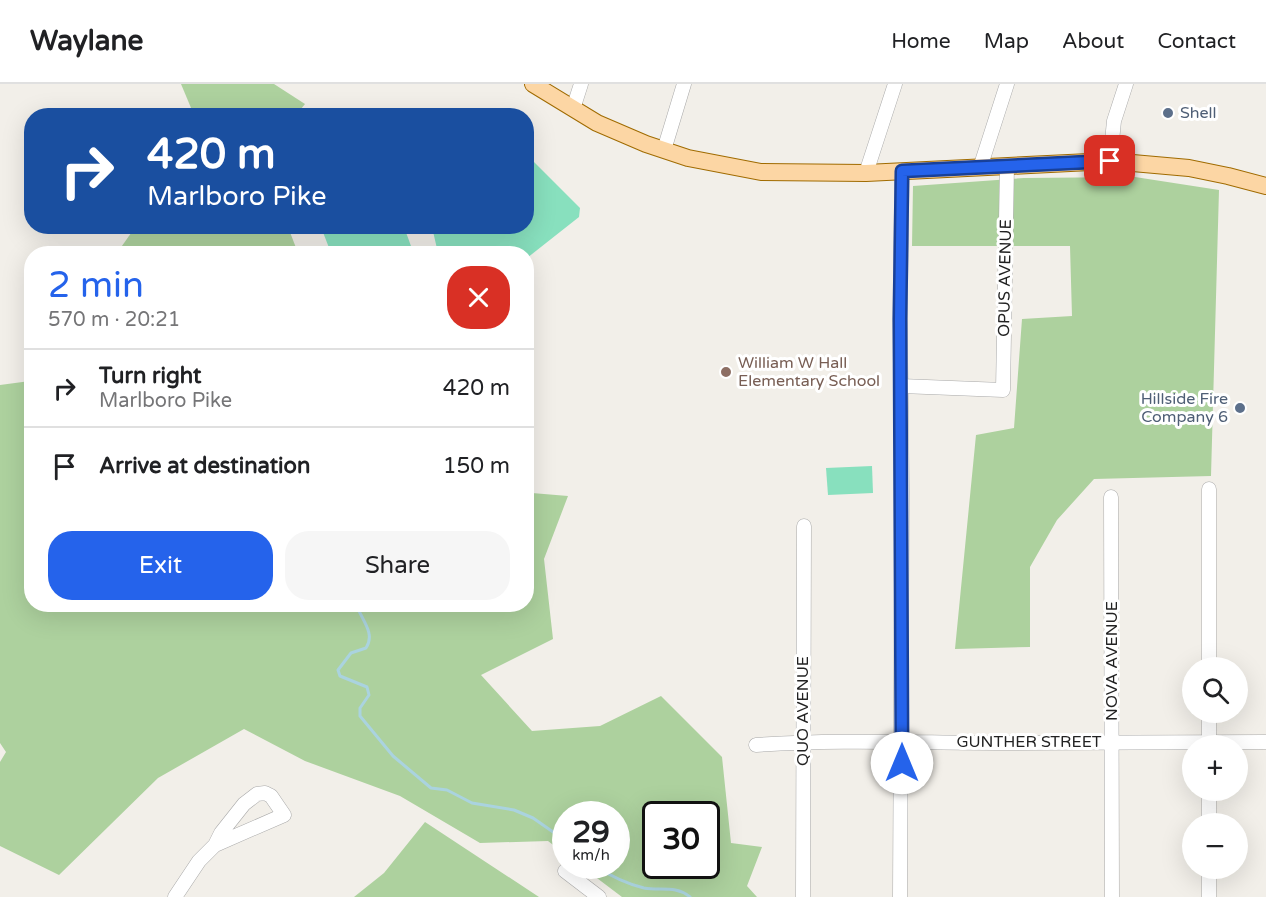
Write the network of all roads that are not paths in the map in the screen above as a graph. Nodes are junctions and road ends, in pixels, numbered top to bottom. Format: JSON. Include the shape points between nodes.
{"nodes":[{"id":1,"x":533,"y":84,"type":"edge"},
{"id":2,"x":580,"y":84,"type":"edge"},
{"id":3,"x":684,"y":84,"type":"edge"},
{"id":4,"x":895,"y":84,"type":"edge"},
{"id":5,"x":1007,"y":84,"type":"edge"},
{"id":6,"x":1126,"y":84,"type":"edge"},
{"id":7,"x":573,"y":110,"type":"junction"},
{"id":8,"x":664,"y":150,"type":"junction"},
{"id":9,"x":1110,"y":161,"type":"junction"},
{"id":10,"x":1007,"y":166,"type":"junction"},
{"id":11,"x":980,"y":168,"type":"junction"},
{"id":12,"x":902,"y":171,"type":"junction"},
{"id":13,"x":866,"y":173,"type":"junction"},
{"id":14,"x":1266,"y":186,"type":"edge"},
{"id":15,"x":901,"y":386,"type":"junction"},
{"id":16,"x":1209,"y":489,"type":"dead end"},
{"id":17,"x":1111,"y":497,"type":"dead end"},
{"id":18,"x":804,"y":526,"type":"dead end"},
{"id":19,"x":1209,"y":657,"type":"edge"},
{"id":20,"x":902,"y":741,"type":"junction"},
{"id":21,"x":803,"y":742,"type":"junction"},
{"id":22,"x":1112,"y":742,"type":"junction"},
{"id":23,"x":1266,"y":742,"type":"edge"},
{"id":24,"x":1182,"y":743,"type":"edge"},
{"id":25,"x":1248,"y":743,"type":"edge"},
{"id":26,"x":756,"y":745,"type":"dead end"},
{"id":27,"x":215,"y":845,"type":"junction"},
{"id":28,"x":575,"y":879,"type":"edge"},
{"id":29,"x":1209,"y":879,"type":"edge"},
{"id":30,"x":175,"y":897,"type":"edge"},
{"id":31,"x":599,"y":897,"type":"edge"},
{"id":32,"x":803,"y":897,"type":"edge"},
{"id":33,"x":900,"y":897,"type":"edge"},
{"id":34,"x":1112,"y":897,"type":"edge"},
{"id":35,"x":1209,"y":897,"type":"edge"}],
"edges":[{"from":1,"to":7,"type":"main road"},
{"from":2,"to":7,"type":"street"},
{"from":3,"to":8,"type":"street"},
{"from":4,"to":13,"type":"street"},
{"from":5,"to":11,"type":"street"},
{"from":6,"to":9,"type":"street","via":[[1114,122]]},
{"from":7,"to":8,"type":"main road"},
{"from":8,"to":13,"type":"main road","via":[[760,172]]},
{"from":9,"to":10,"type":"main road"},
{"from":9,"to":14,"type":"main road","via":[[1189,168]]},
{"from":10,"to":11,"type":"main road"},
{"from":10,"to":15,"type":"street","name":"OPUS AVENUE","via":[[1003,390]]},
{"from":11,"to":12,"type":"main road"},
{"from":12,"to":13,"type":"main road"},
{"from":12,"to":15,"type":"street"},
{"from":15,"to":20,"type":"street"},
{"from":16,"to":19,"type":"street"},
{"from":17,"to":22,"type":"street","name":"NOVA AVENUE"},
{"from":18,"to":21,"type":"street","name":"QUO AVENUE"},
{"from":20,"to":21,"type":"street","name":"GUNTHER STREET"},
{"from":20,"to":22,"type":"street","name":"GUNTHER STREET"},
{"from":20,"to":33,"type":"street"},
{"from":21,"to":26,"type":"street","name":"GUNTHER STREET"},
{"from":21,"to":32,"type":"street","name":"QUO AVENUE"},
{"from":22,"to":24,"type":"street","name":"GUNTHER STREET"},
{"from":22,"to":34,"type":"street","name":"NOVA AVENUE"},
{"from":23,"to":25,"type":"street","name":"GUNTHER STREET"},
{"from":27,"to":27,"type":"street","via":[[244,804],[257,794],[271,796],[284,815]]},
{"from":27,"to":30,"type":"street"},
{"from":28,"to":31,"type":"street"},
{"from":29,"to":35,"type":"street"}]}
